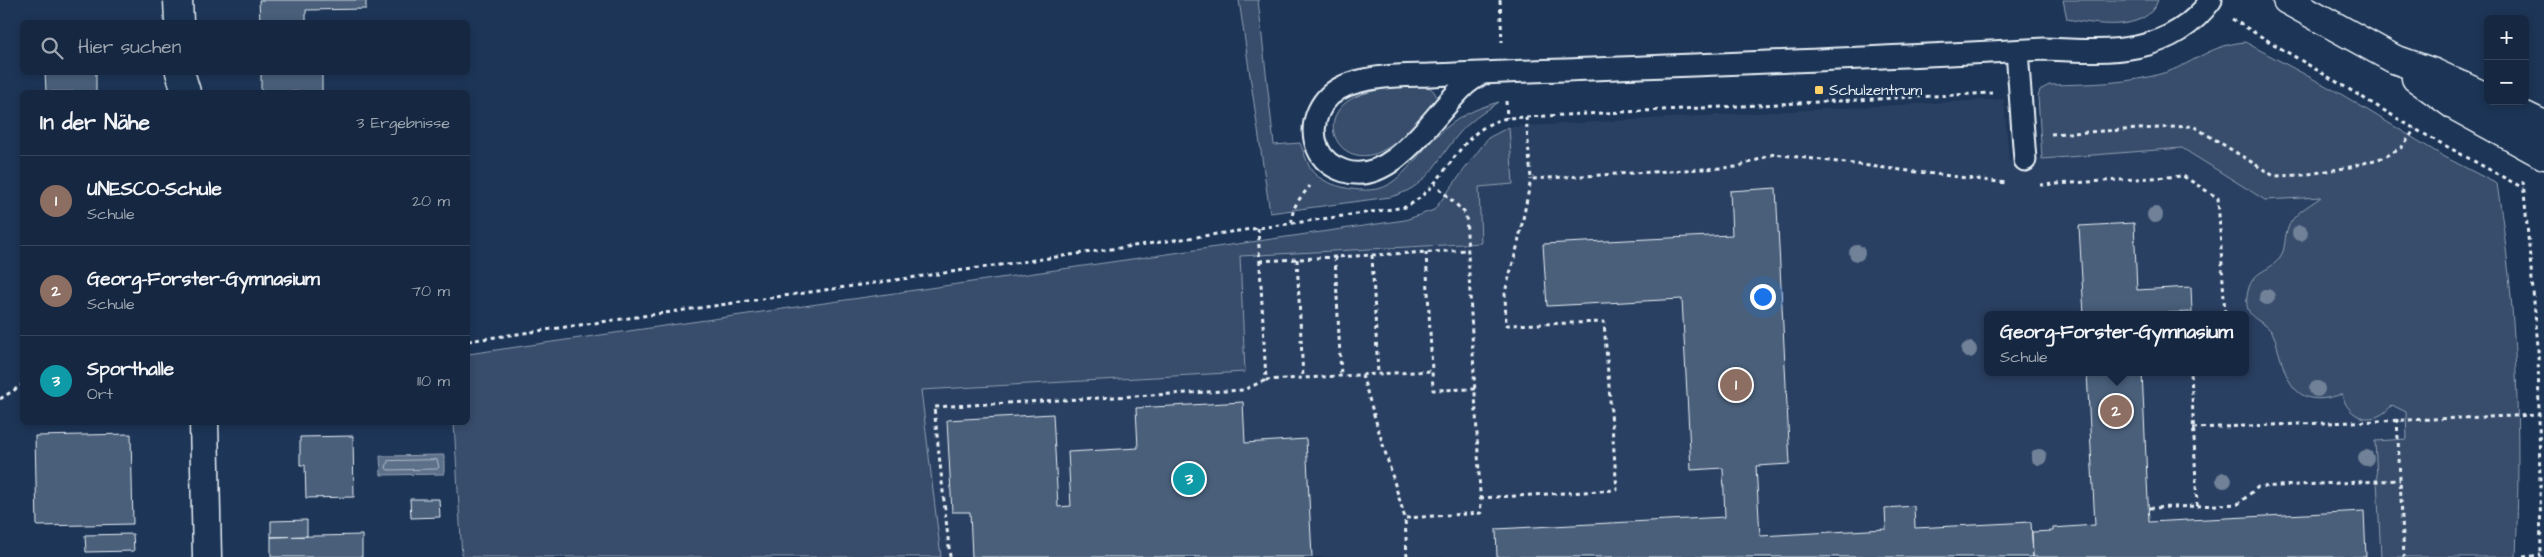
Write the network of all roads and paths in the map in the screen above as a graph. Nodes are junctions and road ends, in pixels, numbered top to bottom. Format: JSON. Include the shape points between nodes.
{"nodes":[{"id":1,"x":178,"y":0,"type":"edge"},
{"id":2,"x":2287,"y":0,"type":"edge"},
{"id":3,"x":2210,"y":2,"type":"edge"},
{"id":4,"x":178,"y":20,"type":"edge"},
{"id":5,"x":2017,"y":51,"type":"junction"},
{"id":6,"x":2394,"y":59,"type":"junction"},
{"id":7,"x":1483,"y":73,"type":"junction"},
{"id":8,"x":181,"y":75,"type":"edge"},
{"id":9,"x":185,"y":90,"type":"edge"},
{"id":10,"x":2020,"y":92,"type":"junction"},
{"id":11,"x":2484,"y":96,"type":"edge"},
{"id":12,"x":2502,"y":105,"type":"edge"},
{"id":13,"x":1526,"y":117,"type":"junction"},
{"id":14,"x":2544,"y":125,"type":"edge"},
{"id":15,"x":2415,"y":129,"type":"junction"},
{"id":16,"x":2023,"y":136,"type":"junction"},
{"id":17,"x":2544,"y":156,"type":"edge"},
{"id":18,"x":2024,"y":160,"type":"dead end"},
{"id":19,"x":1327,"y":163,"type":"junction"},
{"id":20,"x":1531,"y":179,"type":"junction"},
{"id":21,"x":2007,"y":183,"type":"dead end"},
{"id":22,"x":2073,"y":183,"type":"dead end"},
{"id":23,"x":1435,"y":184,"type":"junction"},
{"id":24,"x":1292,"y":223,"type":"junction"},
{"id":25,"x":1258,"y":228,"type":"junction"},
{"id":26,"x":1468,"y":250,"type":"junction"},
{"id":27,"x":1426,"y":252,"type":"junction"},
{"id":28,"x":1372,"y":256,"type":"junction"},
{"id":29,"x":1335,"y":257,"type":"junction"},
{"id":30,"x":1297,"y":259,"type":"junction"},
{"id":31,"x":1260,"y":261,"type":"junction"},
{"id":32,"x":2225,"y":311,"type":"edge"},
{"id":33,"x":470,"y":341,"type":"edge"},
{"id":34,"x":1432,"y":371,"type":"junction"},
{"id":35,"x":1378,"y":374,"type":"junction"},
{"id":36,"x":1362,"y":375,"type":"junction"},
{"id":37,"x":1341,"y":376,"type":"junction"},
{"id":38,"x":2190,"y":376,"type":"edge"},
{"id":39,"x":1303,"y":378,"type":"junction"},
{"id":40,"x":1266,"y":380,"type":"junction"},
{"id":41,"x":20,"y":386,"type":"edge"},
{"id":42,"x":1474,"y":389,"type":"junction"},
{"id":43,"x":0,"y":399,"type":"edge"},
{"id":44,"x":2540,"y":415,"type":"junction"},
{"id":45,"x":2397,"y":419,"type":"junction"},
{"id":46,"x":204,"y":425,"type":"edge"},
{"id":47,"x":2193,"y":428,"type":"junction"},
{"id":48,"x":2400,"y":480,"type":"junction"},
{"id":49,"x":1480,"y":498,"type":"junction"},
{"id":50,"x":2197,"y":506,"type":"junction"},
{"id":51,"x":2149,"y":508,"type":"dead end"},
{"id":52,"x":1405,"y":518,"type":"junction"},
{"id":53,"x":2541,"y":556,"type":"edge"},
{"id":54,"x":207,"y":557,"type":"edge"},
{"id":55,"x":950,"y":557,"type":"edge"},
{"id":56,"x":1407,"y":557,"type":"edge"},
{"id":57,"x":2404,"y":557,"type":"edge"},
{"id":58,"x":2523,"y":557,"type":"edge"}],
"edges":[{"from":1,"to":4,"type":"street"},
{"from":2,"to":6,"type":"street"},
{"from":3,"to":5,"type":"lane","via":[[2163,40],[2140,48],[2111,52]]},
{"from":3,"to":15,"type":"path"},
{"from":5,"to":7,"type":"lane"},
{"from":5,"to":10,"type":"lane"},
{"from":6,"to":11,"type":"street"},
{"from":6,"to":17,"type":"street","via":[[2455,106]]},
{"from":7,"to":19,"type":"lane","via":[[1465,84],[1403,152],[1386,166],[1370,173],[1354,174]]},
{"from":7,"to":19,"type":"lane","via":[[1370,78],[1338,89],[1326,96],[1314,126],[1314,139]]},
{"from":8,"to":9,"type":"street"},
{"from":10,"to":13,"type":"path"},
{"from":10,"to":16,"type":"lane"},
{"from":12,"to":14,"type":"street"},
{"from":13,"to":20,"type":"path"},
{"from":13,"to":23,"type":"path","via":[[1495,121],[1474,133]]},
{"from":15,"to":16,"type":"path","via":[[2402,147],[2385,157],[2350,167],[2274,176],[2193,126]]},
{"from":15,"to":44,"type":"path","via":[[2523,188],[2538,346]]},
{"from":16,"to":18,"type":"lane"},
{"from":19,"to":24,"type":"path","via":[[1296,204],[1291,214]]},
{"from":20,"to":21,"type":"path","via":[[1737,167],[1774,154]]},
{"from":20,"to":49,"type":"path","via":[[1505,292],[1506,325],[1604,322],[1618,490]]},
{"from":22,"to":32,"type":"path","via":[[2183,176],[2218,198]]},
{"from":23,"to":24,"type":"path","via":[[1423,197],[1406,207]]},
{"from":23,"to":26,"type":"path","via":[[1466,214]]},
{"from":24,"to":25,"type":"path"},
{"from":25,"to":31,"type":"path"},
{"from":25,"to":33,"type":"path"},
{"from":26,"to":27,"type":"path"},
{"from":26,"to":42,"type":"path"},
{"from":27,"to":28,"type":"path"},
{"from":27,"to":34,"type":"path"},
{"from":28,"to":29,"type":"path"},
{"from":28,"to":35,"type":"path"},
{"from":29,"to":30,"type":"path"},
{"from":29,"to":37,"type":"path"},
{"from":30,"to":31,"type":"path"},
{"from":30,"to":39,"type":"path"},
{"from":31,"to":40,"type":"path"},
{"from":34,"to":35,"type":"path"},
{"from":34,"to":42,"type":"path","via":[[1433,390]]},
{"from":35,"to":36,"type":"path"},
{"from":36,"to":37,"type":"path"},
{"from":36,"to":52,"type":"path"},
{"from":37,"to":39,"type":"path"},
{"from":38,"to":47,"type":"path"},
{"from":39,"to":40,"type":"path"},
{"from":40,"to":55,"type":"path","via":[[1243,390],[934,407]]},
{"from":41,"to":43,"type":"path"},
{"from":42,"to":49,"type":"path"},
{"from":44,"to":45,"type":"path"},
{"from":44,"to":53,"type":"path"},
{"from":45,"to":47,"type":"path"},
{"from":45,"to":48,"type":"path"},
{"from":46,"to":54,"type":"street"},
{"from":47,"to":50,"type":"path"},
{"from":48,"to":50,"type":"path","via":[[2258,487],[2238,504]]},
{"from":48,"to":57,"type":"path"},
{"from":49,"to":52,"type":"path","via":[[1481,513]]},
{"from":50,"to":51,"type":"path"},
{"from":52,"to":56,"type":"path"},
{"from":53,"to":58,"type":"path"}]}
